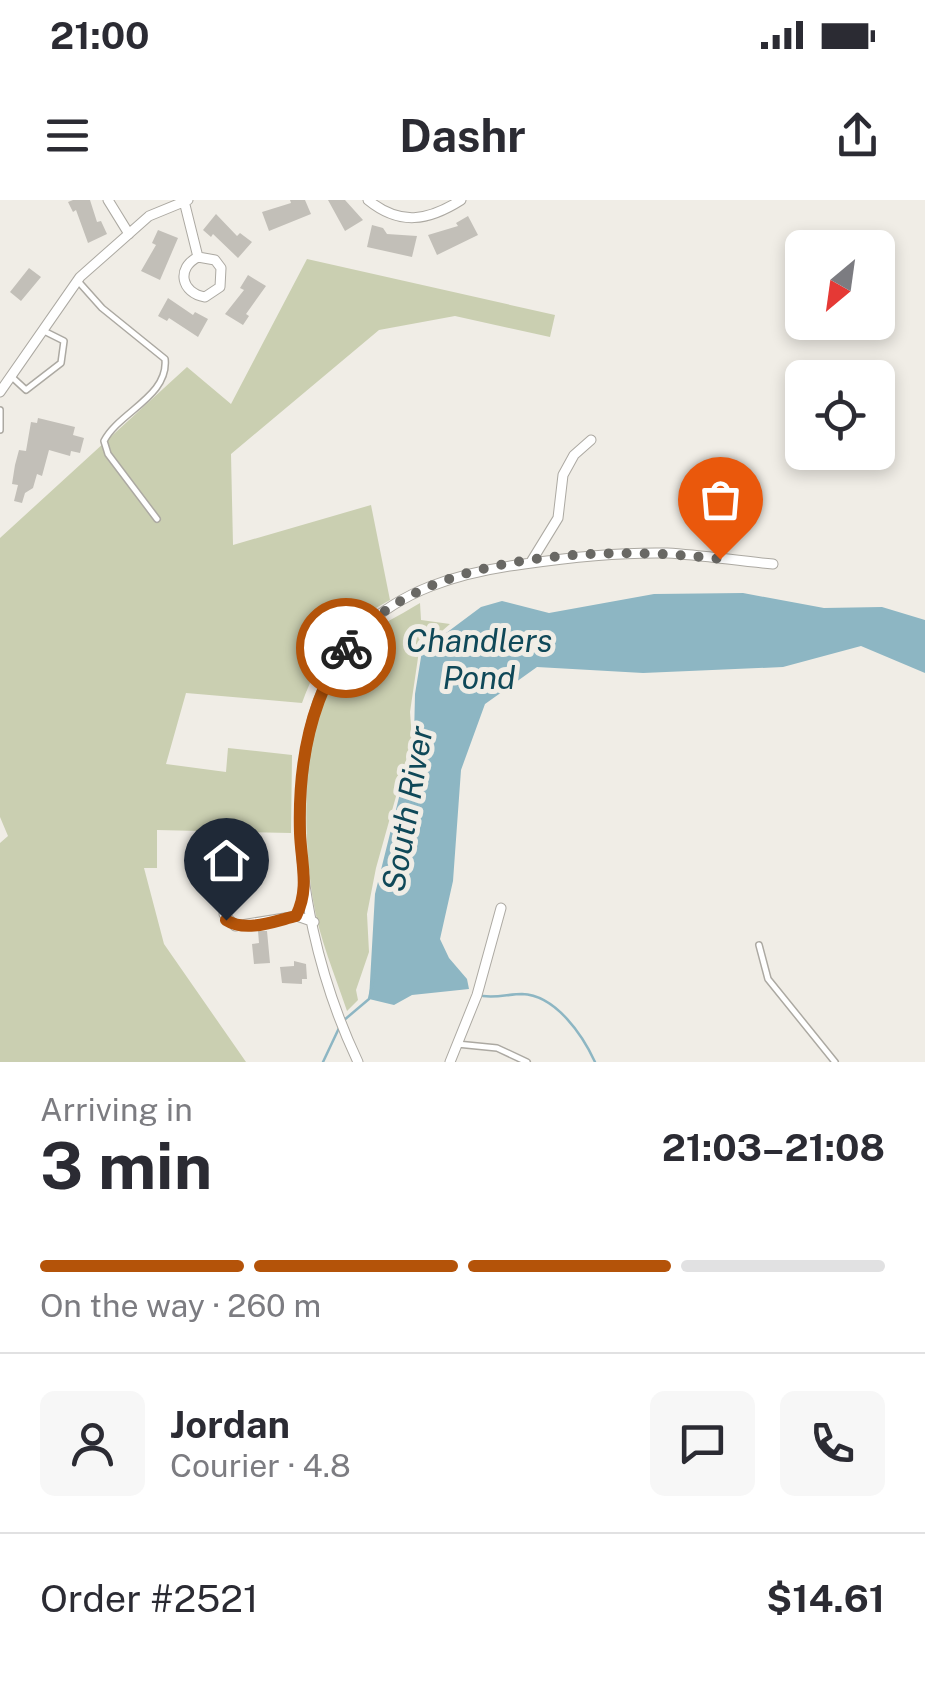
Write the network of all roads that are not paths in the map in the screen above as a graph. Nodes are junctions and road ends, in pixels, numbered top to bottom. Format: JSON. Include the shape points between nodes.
{"nodes":[{"id":1,"x":108,"y":200,"type":"edge"},
{"id":2,"x":186,"y":200,"type":"edge"},
{"id":3,"x":368,"y":200,"type":"edge"},
{"id":4,"x":461,"y":200,"type":"edge"},
{"id":5,"x":129,"y":234,"type":"junction"},
{"id":6,"x":198,"y":257,"type":"junction"},
{"id":7,"x":77,"y":280,"type":"junction"},
{"id":8,"x":42,"y":330,"type":"junction"},
{"id":9,"x":13,"y":378,"type":"junction"},
{"id":10,"x":0,"y":392,"type":"edge"},
{"id":11,"x":0,"y":410,"type":"edge"},
{"id":12,"x":0,"y":430,"type":"edge"},
{"id":13,"x":591,"y":440,"type":"dead end"},
{"id":14,"x":157,"y":519,"type":"dead end"},
{"id":15,"x":531,"y":562,"type":"junction"},
{"id":16,"x":773,"y":564,"type":"dead end"},
{"id":17,"x":306,"y":897,"type":"junction"},
{"id":18,"x":501,"y":908,"type":"dead end"},
{"id":19,"x":224,"y":914,"type":"dead end"},
{"id":20,"x":296,"y":916,"type":"junction"},
{"id":21,"x":314,"y":922,"type":"junction"},
{"id":22,"x":759,"y":946,"type":"dead end"},
{"id":23,"x":457,"y":1044,"type":"junction"},
{"id":24,"x":358,"y":1062,"type":"edge"},
{"id":25,"x":450,"y":1062,"type":"edge"},
{"id":26,"x":527,"y":1062,"type":"edge"},
{"id":27,"x":834,"y":1062,"type":"edge"}],
"edges":[{"from":1,"to":5,"type":"street"},
{"from":2,"to":5,"type":"street"},
{"from":2,"to":6,"type":"street"},
{"from":3,"to":4,"type":"street","via":[[390,215],[416,220]]},
{"from":5,"to":7,"type":"street"},
{"from":6,"to":6,"type":"street","via":[[183,277],[194,295],[205,297],[223,279],[214,260]]},
{"from":7,"to":8,"type":"street"},
{"from":7,"to":14,"type":"lane","via":[[166,360],[158,385],[104,442]]},
{"from":8,"to":9,"type":"street"},
{"from":8,"to":9,"type":"lane","via":[[64,341],[61,363],[26,390]]},
{"from":9,"to":10,"type":"street"},
{"from":11,"to":12,"type":"lane"},
{"from":13,"to":15,"type":"street","via":[[563,475],[558,518]]},
{"from":15,"to":16,"type":"street","via":[[654,553]]},
{"from":15,"to":17,"type":"street","via":[[476,569],[408,595],[366,624],[344,650],[318,701],[305,752],[300,828]]},
{"from":17,"to":20,"type":"street"},
{"from":17,"to":21,"type":"street"},
{"from":18,"to":23,"type":"street"},
{"from":19,"to":20,"type":"street","via":[[235,926]]},
{"from":20,"to":21,"type":"street"},
{"from":21,"to":24,"type":"street"},
{"from":22,"to":27,"type":"lane","via":[[768,978]]},
{"from":23,"to":25,"type":"street"},
{"from":23,"to":26,"type":"lane","via":[[496,1048]]}]}
